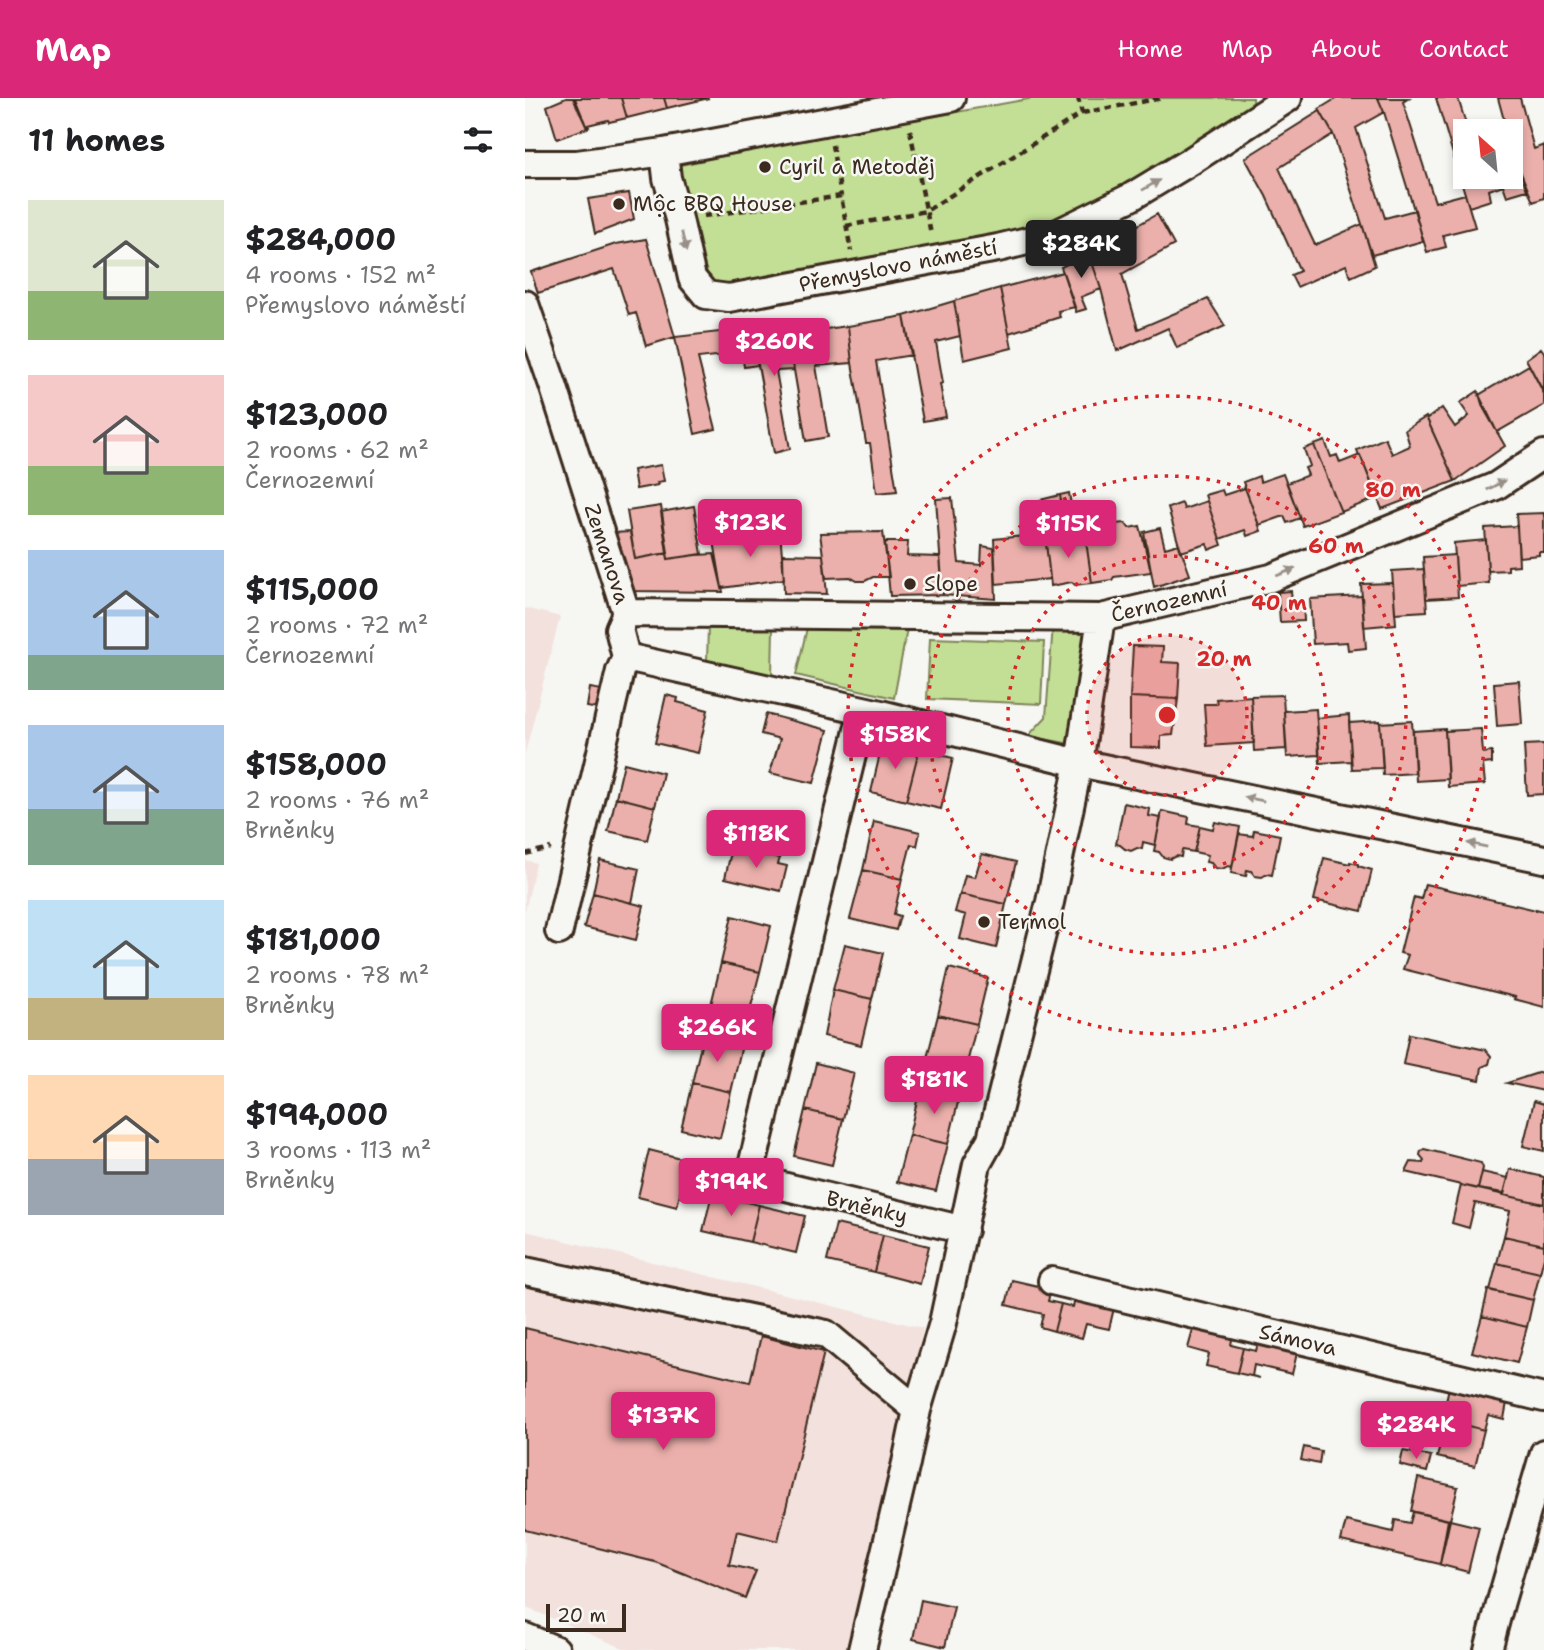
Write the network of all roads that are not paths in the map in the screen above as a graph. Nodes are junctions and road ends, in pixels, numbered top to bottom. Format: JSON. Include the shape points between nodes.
{"nodes":[{"id":1,"x":951,"y":98,"type":"edge"},
{"id":2,"x":1288,"y":98,"type":"edge"},
{"id":3,"x":664,"y":152,"type":"junction"},
{"id":4,"x":525,"y":164,"type":"edge"},
{"id":5,"x":525,"y":304,"type":"edge"},
{"id":6,"x":1544,"y":454,"type":"edge"},
{"id":7,"x":626,"y":613,"type":"junction"},
{"id":8,"x":1101,"y":618,"type":"junction"},
{"id":9,"x":626,"y":657,"type":"junction"},
{"id":10,"x":863,"y":710,"type":"junction"},
{"id":11,"x":1079,"y":763,"type":"junction"},
{"id":12,"x":1544,"y":859,"type":"edge"},
{"id":13,"x":559,"y":931,"type":"dead end"},
{"id":14,"x":964,"y":1230,"type":"junction"},
{"id":15,"x":525,"y":1271,"type":"edge"},
{"id":16,"x":1052,"y":1281,"type":"dead end"},
{"id":17,"x":1544,"y":1398,"type":"edge"},
{"id":18,"x":917,"y":1409,"type":"junction"},
{"id":19,"x":1544,"y":1453,"type":"edge"},
{"id":20,"x":525,"y":1637,"type":"edge"},
{"id":21,"x":1497,"y":1648,"type":"edge"},
{"id":22,"x":556,"y":1650,"type":"edge"},
{"id":23,"x":862,"y":1650,"type":"edge"}],
"edges":[{"from":1,"to":3,"type":"street"},
{"from":3,"to":2,"type":"street","name":"Přemyslovo náměstí","one_way":true,"via":[[692,278],[706,295],[729,298],[1056,234],[1131,197]]},
{"from":3,"to":4,"type":"street","via":[[557,166]]},
{"from":5,"to":7,"type":"street","name":"Zemanova"},
{"from":8,"to":6,"type":"street","name":"Černozemní","one_way":true,"via":[[1271,578],[1496,486]]},
{"from":7,"to":8,"type":"street","name":"Černozemní"},
{"from":7,"to":9,"type":"street","name":"Zemanova","via":[[619,629]]},
{"from":8,"to":11,"type":"street","name":"Černozemní"},
{"from":9,"to":10,"type":"street"},
{"from":9,"to":13,"type":"street","name":"Zemanova"},
{"from":10,"to":11,"type":"street"},
{"from":10,"to":14,"type":"street","name":"Brněnky","via":[[749,1178]]},
{"from":12,"to":11,"type":"street","one_way":true},
{"from":11,"to":14,"type":"street","via":[[1013,1055],[991,1139],[978,1164]]},
{"from":14,"to":18,"type":"street"},
{"from":15,"to":18,"type":"street","via":[[826,1334]]},
{"from":16,"to":17,"type":"street","name":"Sámova"},
{"from":18,"to":23,"type":"street"},
{"from":19,"to":21,"type":"street","via":[[1501,1601]]},
{"from":20,"to":22,"type":"street"}]}
